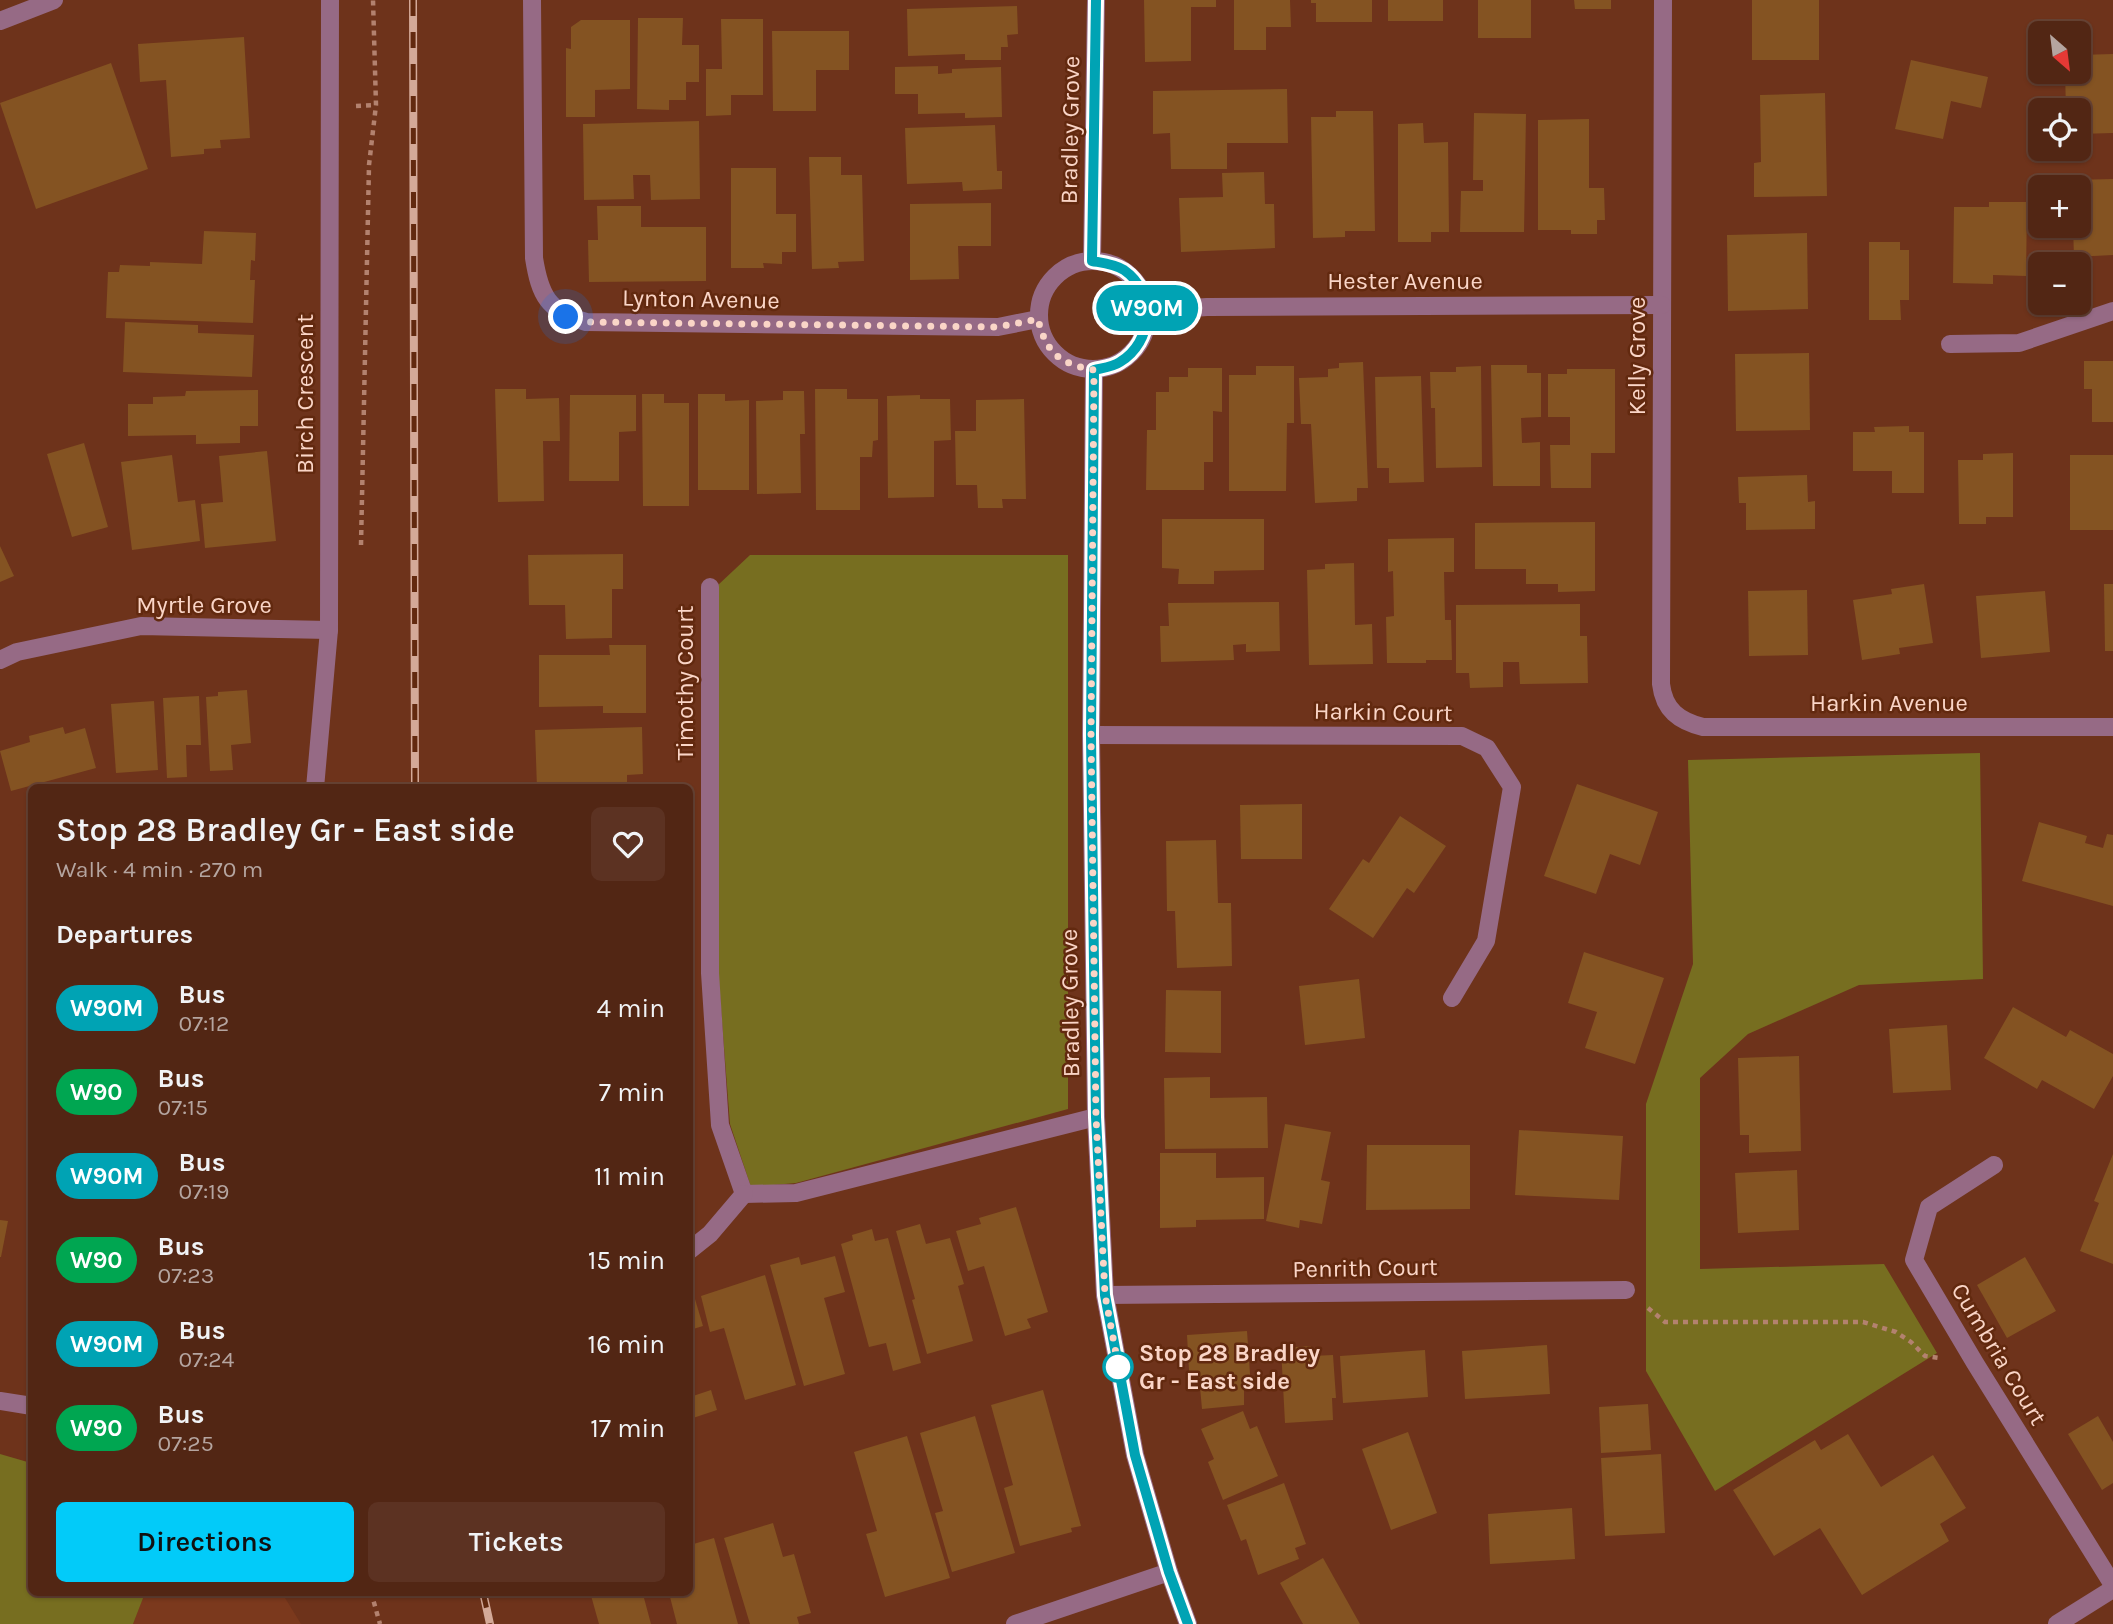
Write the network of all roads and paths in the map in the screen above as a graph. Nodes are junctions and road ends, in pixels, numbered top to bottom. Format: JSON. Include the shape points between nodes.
{"nodes":[{"id":1,"x":54,"y":0,"type":"edge"},
{"id":2,"x":330,"y":0,"type":"edge"},
{"id":3,"x":373,"y":0,"type":"edge"},
{"id":4,"x":532,"y":0,"type":"edge"},
{"id":5,"x":1096,"y":0,"type":"edge"},
{"id":6,"x":1663,"y":0,"type":"edge"},
{"id":7,"x":0,"y":21,"type":"edge"},
{"id":8,"x":1092,"y":261,"type":"junction"},
{"id":9,"x":1662,"y":305,"type":"junction"},
{"id":10,"x":1148,"y":311,"type":"junction"},
{"id":11,"x":2113,"y":311,"type":"edge"},
{"id":12,"x":1038,"y":319,"type":"junction"},
{"id":13,"x":1950,"y":344,"type":"dead end"},
{"id":14,"x":1094,"y":370,"type":"junction"},
{"id":15,"x":360,"y":548,"type":"dead end"},
{"id":16,"x":710,"y":587,"type":"dead end"},
{"id":17,"x":329,"y":630,"type":"junction"},
{"id":18,"x":0,"y":660,"type":"edge"},
{"id":19,"x":1670,"y":710,"type":"joint"},
{"id":20,"x":2113,"y":727,"type":"edge"},
{"id":21,"x":1091,"y":735,"type":"junction"},
{"id":22,"x":315,"y":784,"type":"edge"},
{"id":23,"x":1452,"y":998,"type":"dead end"},
{"id":24,"x":1096,"y":1117,"type":"junction"},
{"id":25,"x":1994,"y":1165,"type":"dead end"},
{"id":26,"x":744,"y":1194,"type":"junction"},
{"id":27,"x":693,"y":1248,"type":"edge"},
{"id":28,"x":1626,"y":1290,"type":"joint"},
{"id":29,"x":1105,"y":1295,"type":"junction"},
{"id":30,"x":1975,"y":1363,"type":"junction"},
{"id":31,"x":0,"y":1401,"type":"edge"},
{"id":32,"x":28,"y":1405,"type":"edge"},
{"id":33,"x":1169,"y":1572,"type":"junction"},
{"id":34,"x":2113,"y":1587,"type":"edge"},
{"id":35,"x":372,"y":1596,"type":"edge"},
{"id":36,"x":380,"y":1624,"type":"edge"},
{"id":37,"x":1015,"y":1624,"type":"edge"},
{"id":38,"x":1188,"y":1624,"type":"edge"},
{"id":39,"x":2057,"y":1624,"type":"edge"}],
"edges":[{"from":1,"to":7,"type":"street"},
{"from":2,"to":17,"type":"street","name":"Birch Crescent"},
{"from":3,"to":15,"type":"path","via":[[376,104],[369,165]]},
{"from":4,"to":12,"type":"street","name":"Lynton Avenue","via":[[534,258],[538,283],[551,306],[566,317],[586,322],[998,327]]},
{"from":5,"to":8,"type":"street","name":"Bradley Grove"},
{"from":6,"to":9,"type":"street","name":"Kelly Grove"},
{"from":8,"to":10,"type":"street","via":[[1126,272],[1141,289]]},
{"from":8,"to":12,"type":"street","via":[[1067,267],[1048,283]]},
{"from":9,"to":10,"type":"street","name":"Hester Avenue"},
{"from":9,"to":19,"type":"street","name":"Kelly Grove","via":[[1661,684]]},
{"from":10,"to":14,"type":"street","via":[[1145,333],[1136,349],[1119,364]]},
{"from":11,"to":13,"type":"street","via":[[2019,343]]},
{"from":12,"to":14,"type":"street","via":[[1052,352],[1072,366]]},
{"from":14,"to":21,"type":"street","name":"Bradley Grove"},
{"from":16,"to":26,"type":"street","name":"Timothy Court","via":[[710,973],[720,1125]]},
{"from":17,"to":18,"type":"street","name":"Myrtle Grove","via":[[141,626],[17,652]]},
{"from":17,"to":22,"type":"street","name":"Birch Crescent"},
{"from":19,"to":20,"type":"street","name":"Harkin Avenue","via":[[1703,727]]},
{"from":21,"to":23,"type":"street","name":"Harkin Court","via":[[1462,736],[1487,748],[1511,787],[1486,941]]},
{"from":21,"to":24,"type":"street","name":"Bradley Grove"},
{"from":24,"to":26,"type":"street","via":[[796,1193]]},
{"from":24,"to":29,"type":"street","name":"Bradley Grove"},
{"from":25,"to":30,"type":"street","name":"Cumbria Court","via":[[1928,1207],[1914,1260]]},
{"from":26,"to":27,"type":"street"},
{"from":28,"to":29,"type":"street","name":"Penrith Court"},
{"from":28,"to":30,"type":"path","via":[[1665,1322],[1863,1322],[1896,1332],[1925,1356]]},
{"from":29,"to":33,"type":"street","name":"Bradley Grove","via":[[1135,1455]]},
{"from":30,"to":34,"type":"street","name":"Cumbria Court"},
{"from":31,"to":32,"type":"street"},
{"from":33,"to":37,"type":"street"},
{"from":33,"to":38,"type":"street","name":"Bradley Grove"},
{"from":34,"to":39,"type":"street"},
{"from":35,"to":36,"type":"path"}]}
